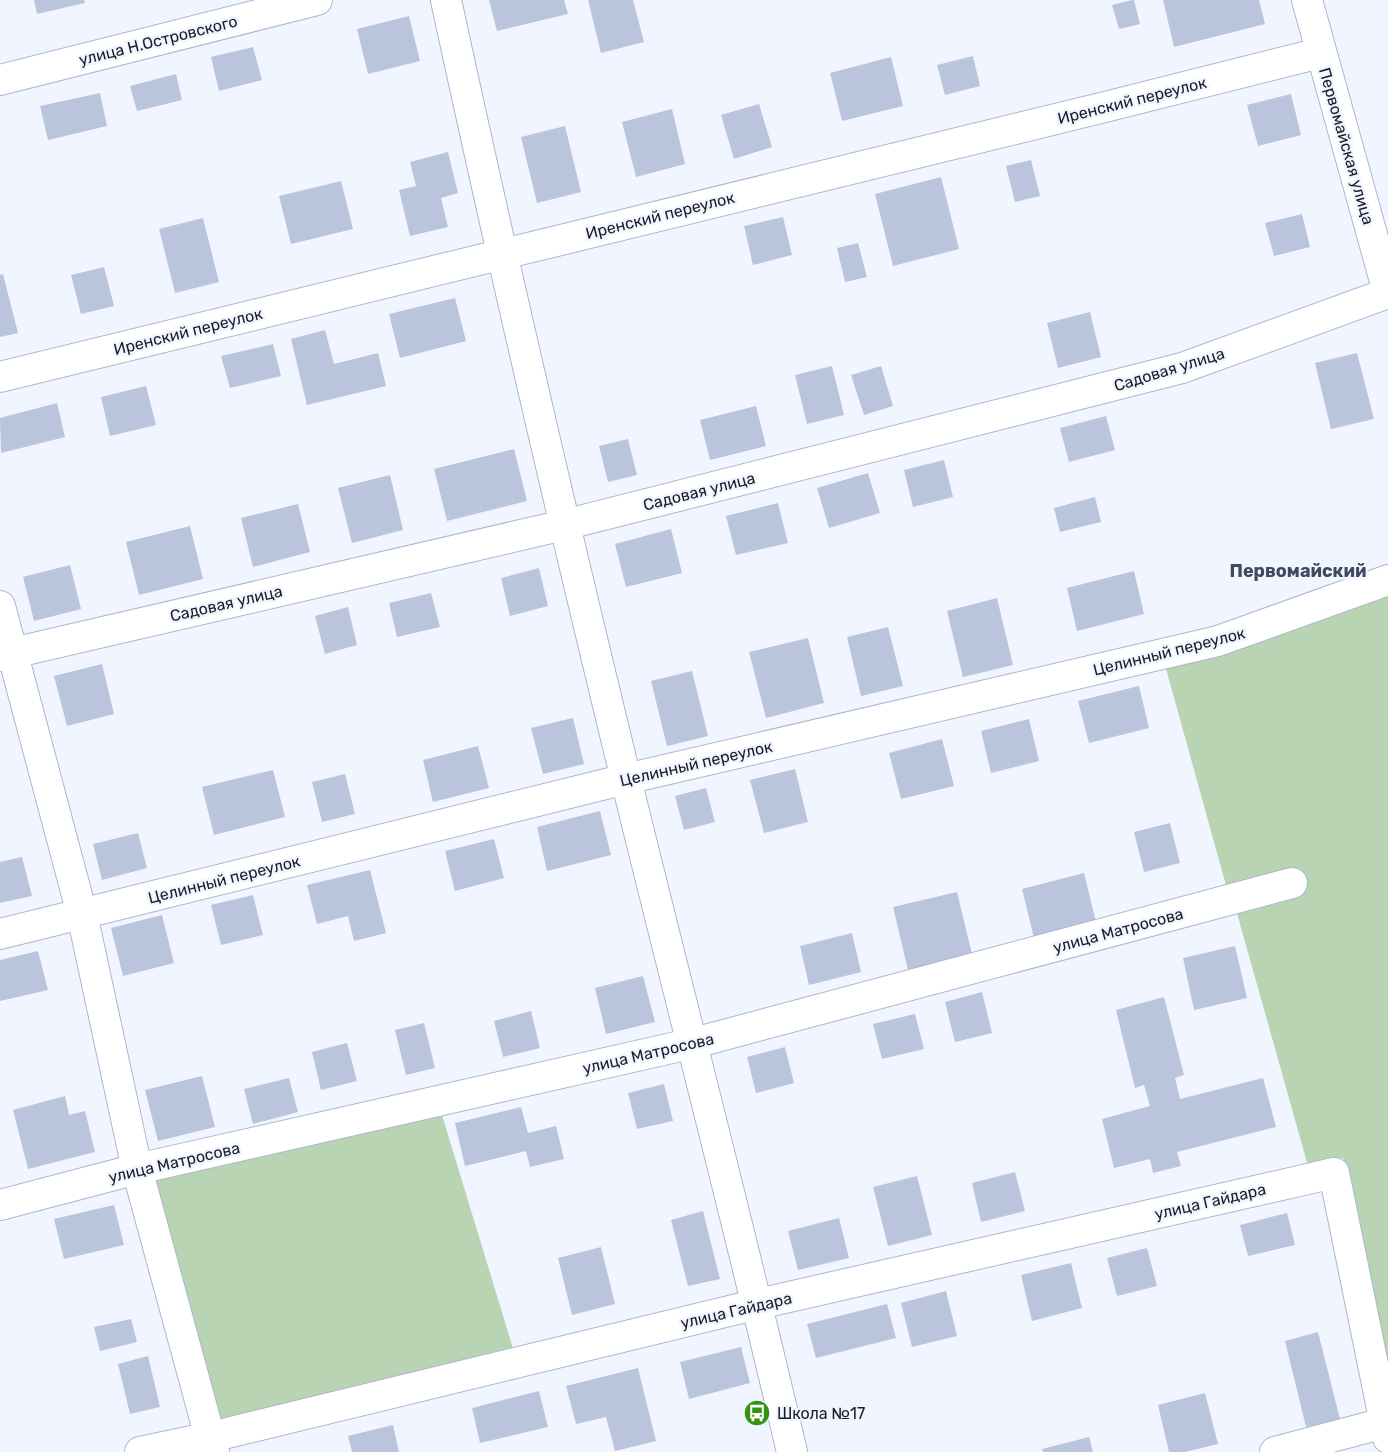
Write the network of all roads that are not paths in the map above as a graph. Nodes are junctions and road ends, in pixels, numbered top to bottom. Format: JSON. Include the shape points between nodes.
{"nodes":[{"id":1,"x":317,"y":0,"type":"edge"},
{"id":2,"x":446,"y":0,"type":"edge"},
{"id":3,"x":1307,"y":0,"type":"edge"},
{"id":4,"x":1320,"y":53,"type":"junction"},
{"id":5,"x":0,"y":80,"type":"edge"},
{"id":6,"x":501,"y":254,"type":"junction"},
{"id":7,"x":1388,"y":292,"type":"edge"},
{"id":8,"x":0,"y":377,"type":"edge"},
{"id":9,"x":564,"y":525,"type":"junction"},
{"id":10,"x":1388,"y":580,"type":"edge"},
{"id":11,"x":0,"y":606,"type":"edge"},
{"id":12,"x":6,"y":655,"type":"edge"},
{"id":13,"x":626,"y":779,"type":"junction"},
{"id":14,"x":1292,"y":883,"type":"dead end"},
{"id":15,"x":82,"y":914,"type":"junction"},
{"id":16,"x":0,"y":934,"type":"edge"},
{"id":17,"x":694,"y":1044,"type":"junction"},
{"id":18,"x":137,"y":1170,"type":"junction"},
{"id":19,"x":0,"y":1205,"type":"edge"},
{"id":20,"x":758,"y":1304,"type":"junction"},
{"id":21,"x":1386,"y":1430,"type":"edge"},
{"id":22,"x":212,"y":1444,"type":"edge"},
{"id":23,"x":140,"y":1452,"type":"edge"},
{"id":24,"x":792,"y":1452,"type":"edge"},
{"id":25,"x":1275,"y":1452,"type":"edge"}],
"edges":[{"from":1,"to":5,"type":"street","name":"улица Н.Островского"},
{"from":2,"to":6,"type":"street"},
{"from":3,"to":4,"type":"street","name":"Первомайская улица"},
{"from":4,"to":6,"type":"street","name":"Иренский переулок"},
{"from":4,"to":7,"type":"street","name":"Первомайская улица"},
{"from":6,"to":8,"type":"street","name":"Иренский переулок"},
{"from":6,"to":9,"type":"street"},
{"from":7,"to":9,"type":"street","name":"Садовая улица","via":[[1182,368]]},
{"from":9,"to":12,"type":"street","name":"Садовая улица"},
{"from":9,"to":13,"type":"street"},
{"from":10,"to":13,"type":"street","name":"Целинный переулок","via":[[1218,641]]},
{"from":11,"to":12,"type":"street"},
{"from":12,"to":15,"type":"street"},
{"from":13,"to":15,"type":"street","name":"Целинный переулок"},
{"from":13,"to":17,"type":"street"},
{"from":14,"to":17,"type":"street","name":"улица Матросова"},
{"from":15,"to":16,"type":"street","name":"Целинный переулок"},
{"from":15,"to":18,"type":"street"},
{"from":17,"to":18,"type":"street","name":"улица Матросова"},
{"from":17,"to":20,"type":"street"},
{"from":18,"to":19,"type":"street","name":"улица Матросова"},
{"from":18,"to":22,"type":"street"},
{"from":20,"to":21,"type":"street","name":"улица Гайдара","via":[[1334,1173]]},
{"from":20,"to":22,"type":"street","name":"улица Гайдара"},
{"from":20,"to":24,"type":"street"},
{"from":21,"to":25,"type":"street"},
{"from":22,"to":23,"type":"street","name":"улица Гайдара"}]}
